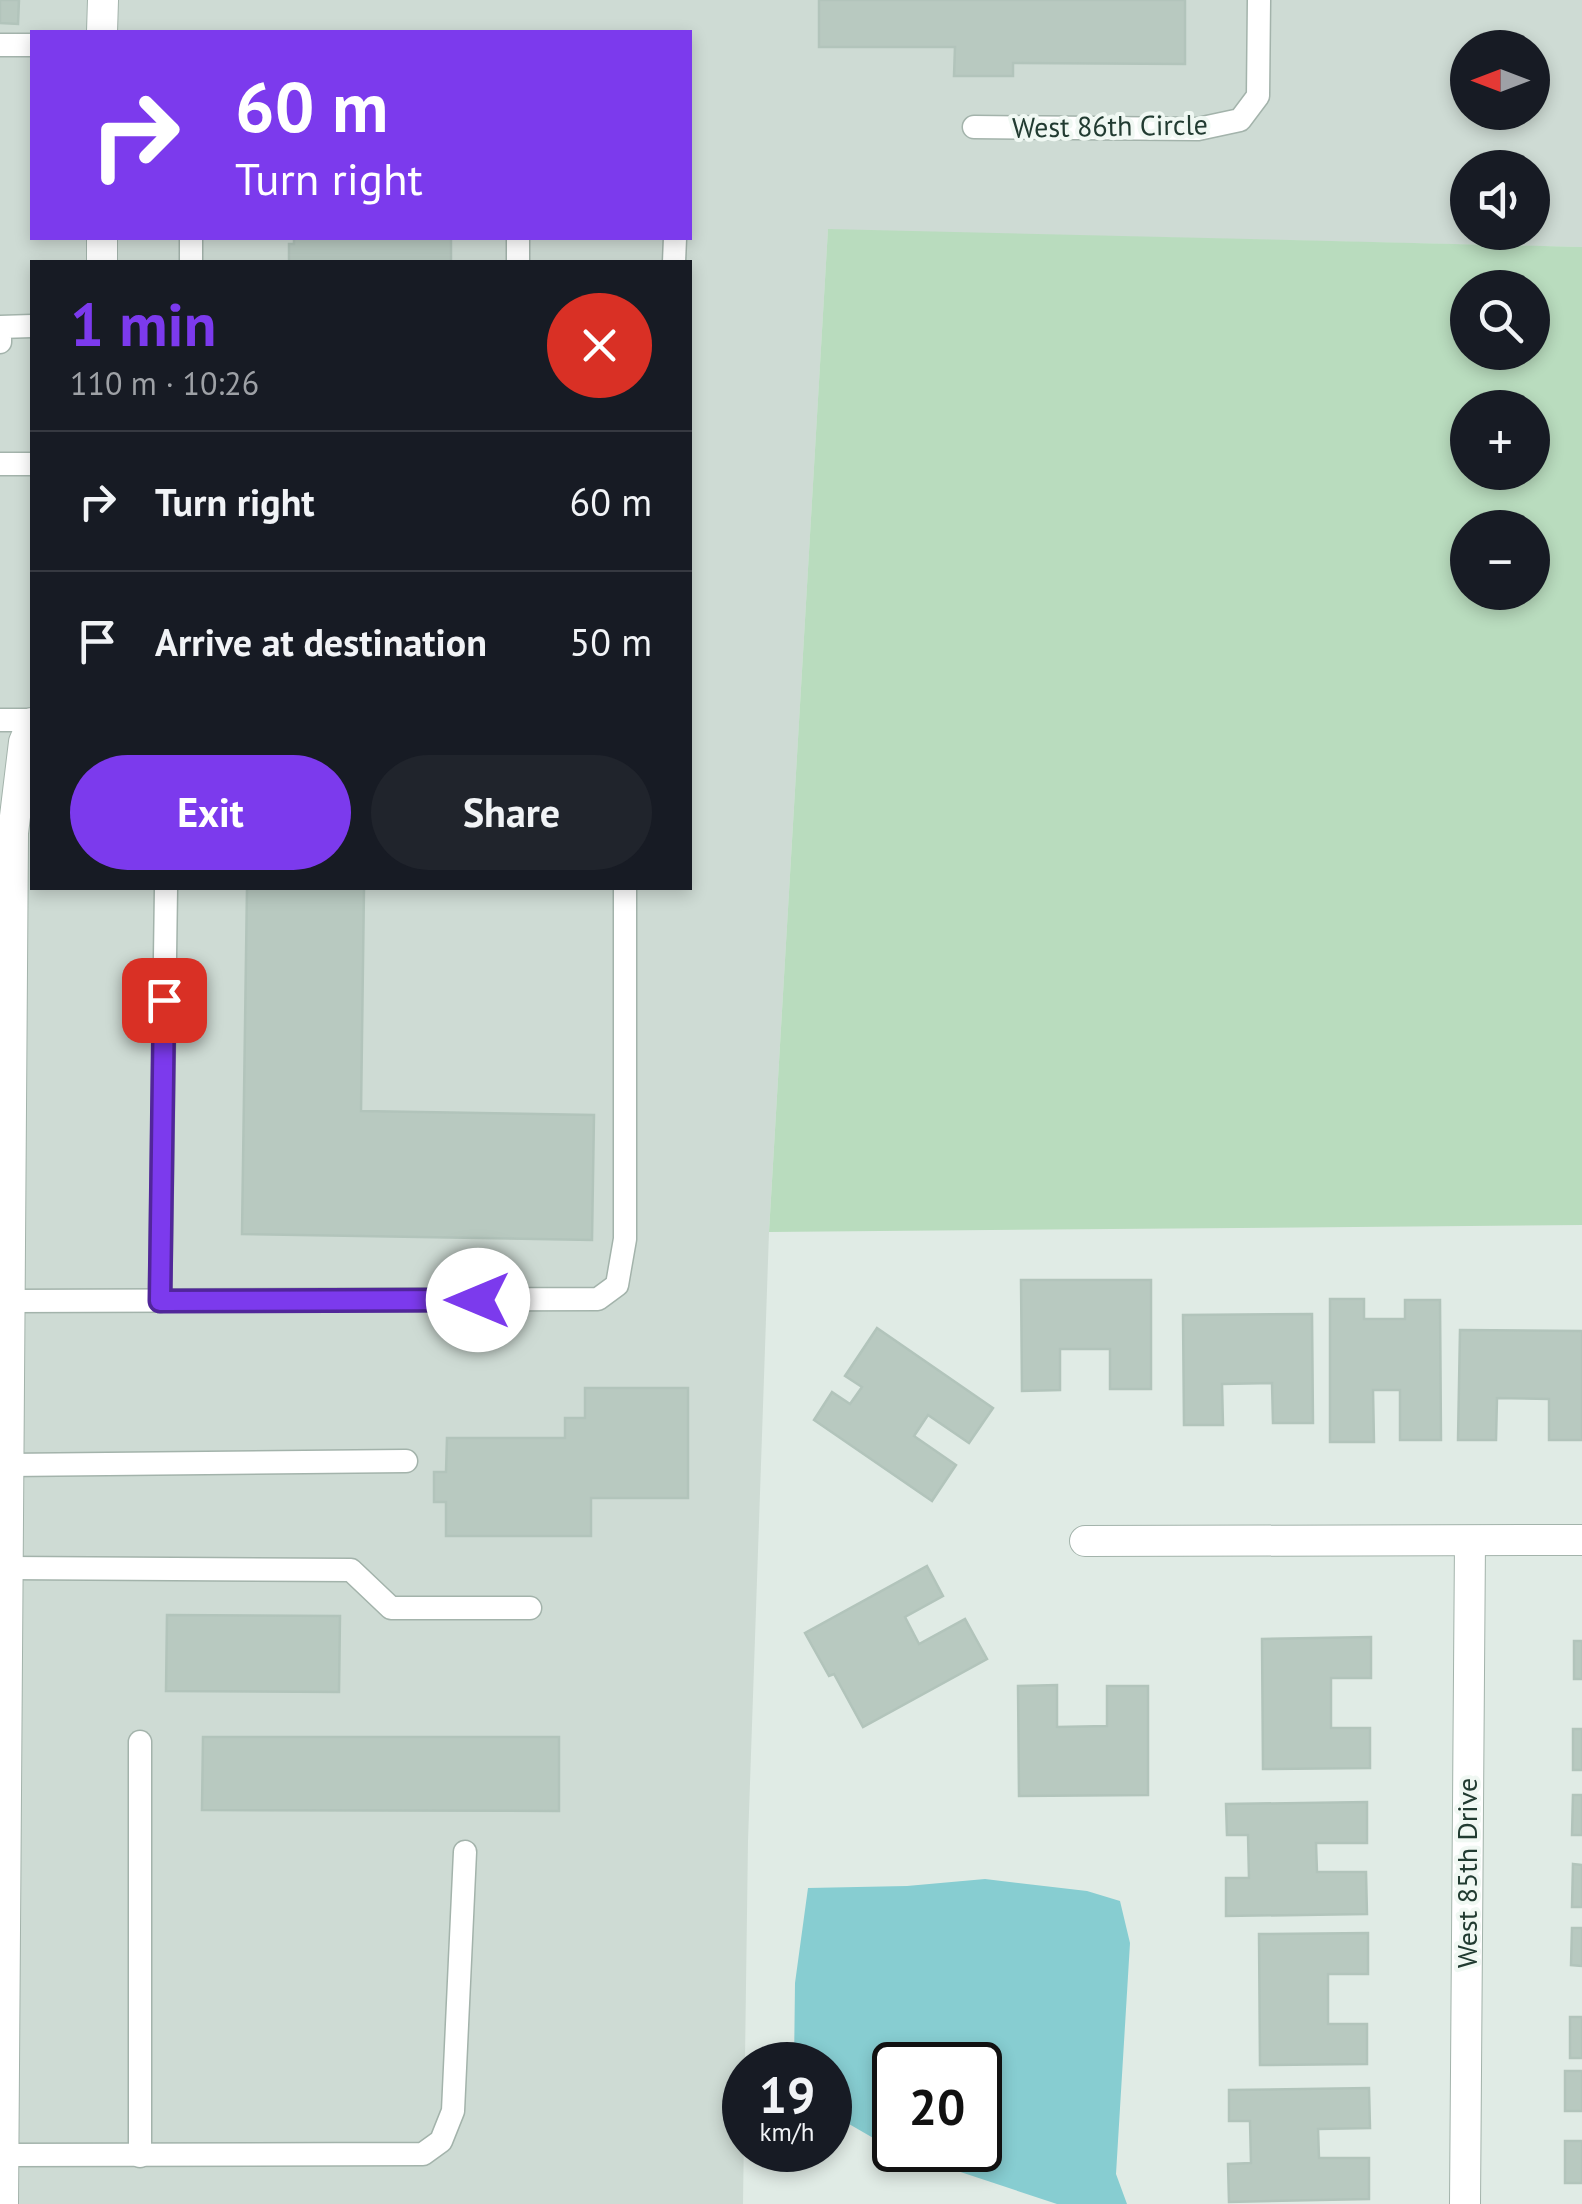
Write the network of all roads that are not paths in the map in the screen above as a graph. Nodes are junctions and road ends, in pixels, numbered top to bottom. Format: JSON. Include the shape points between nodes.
{"nodes":[{"id":1,"x":102,"y":0,"type":"edge"},
{"id":2,"x":1259,"y":0,"type":"edge"},
{"id":3,"x":102,"y":30,"type":"edge"},
{"id":4,"x":0,"y":45,"type":"edge"},
{"id":5,"x":30,"y":45,"type":"edge"},
{"id":6,"x":974,"y":128,"type":"dead end"},
{"id":7,"x":30,"y":326,"type":"edge"},
{"id":8,"x":0,"y":342,"type":"edge"},
{"id":9,"x":0,"y":464,"type":"edge"},
{"id":10,"x":30,"y":464,"type":"edge"},
{"id":11,"x":0,"y":720,"type":"edge"},
{"id":12,"x":30,"y":721,"type":"edge"},
{"id":13,"x":30,"y":726,"type":"edge"},
{"id":14,"x":6,"y":831,"type":"edge"},
{"id":15,"x":166,"y":890,"type":"edge"},
{"id":16,"x":626,"y":890,"type":"edge"},
{"id":17,"x":5,"y":1197,"type":"edge"},
{"id":18,"x":6,"y":1290,"type":"edge"},
{"id":19,"x":160,"y":1301,"type":"junction"},
{"id":20,"x":406,"y":1461,"type":"dead end"},
{"id":21,"x":8,"y":1465,"type":"junction"},
{"id":22,"x":4,"y":1532,"type":"edge"},
{"id":23,"x":1582,"y":1540,"type":"edge"},
{"id":24,"x":1085,"y":1541,"type":"dead end"},
{"id":25,"x":1470,"y":1541,"type":"junction"},
{"id":26,"x":8,"y":1568,"type":"junction"},
{"id":27,"x":530,"y":1608,"type":"dead end"},
{"id":28,"x":3,"y":1732,"type":"edge"},
{"id":29,"x":140,"y":1742,"type":"dead end"},
{"id":30,"x":3,"y":1828,"type":"edge"},
{"id":31,"x":466,"y":1852,"type":"dead end"},
{"id":32,"x":2,"y":2115,"type":"edge"},
{"id":33,"x":3,"y":2154,"type":"junction"},
{"id":34,"x":140,"y":2156,"type":"junction"},
{"id":35,"x":2,"y":2204,"type":"edge"},
{"id":36,"x":1465,"y":2204,"type":"edge"}],
"edges":[{"from":1,"to":3,"type":"street"},
{"from":2,"to":6,"type":"lane","name":"West 86th Circle","via":[[1258,96],[1240,120],[1198,129]]},
{"from":4,"to":5,"type":"lane"},
{"from":7,"to":8,"type":"lane","via":[[0,327]]},
{"from":9,"to":10,"type":"lane"},
{"from":11,"to":12,"type":"lane"},
{"from":13,"to":14,"type":"street"},
{"from":14,"to":17,"type":"street"},
{"from":15,"to":19,"type":"lane"},
{"from":16,"to":19,"type":"lane","via":[[625,1238],[617,1285],[598,1299]]},
{"from":17,"to":18,"type":"street"},
{"from":18,"to":19,"type":"lane"},
{"from":18,"to":21,"type":"street"},
{"from":20,"to":21,"type":"lane"},
{"from":21,"to":22,"type":"street"},
{"from":22,"to":26,"type":"street"},
{"from":23,"to":25,"type":"street"},
{"from":24,"to":25,"type":"street"},
{"from":25,"to":36,"type":"street","name":"West 85th Drive"},
{"from":26,"to":27,"type":"lane","via":[[351,1570],[391,1608]]},
{"from":26,"to":28,"type":"street"},
{"from":28,"to":30,"type":"street"},
{"from":29,"to":34,"type":"lane"},
{"from":30,"to":32,"type":"street"},
{"from":31,"to":34,"type":"lane","via":[[453,2111],[441,2140],[423,2154]]},
{"from":32,"to":33,"type":"street"},
{"from":33,"to":34,"type":"lane"},
{"from":33,"to":35,"type":"street"}]}
